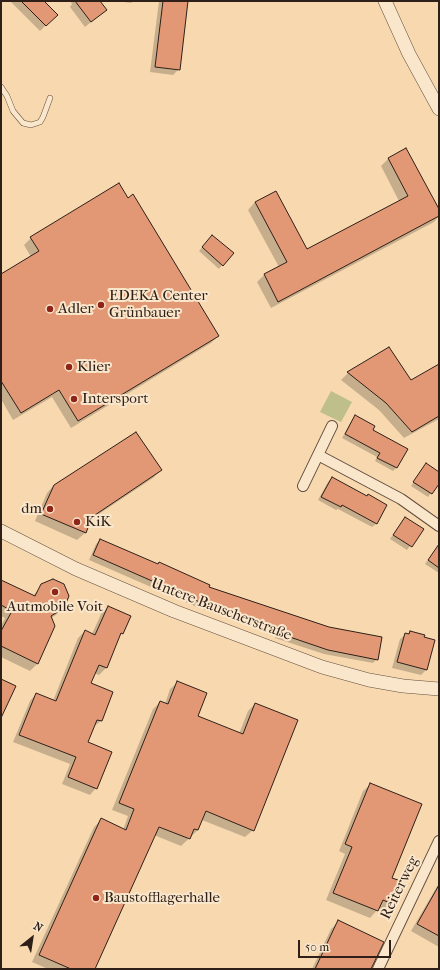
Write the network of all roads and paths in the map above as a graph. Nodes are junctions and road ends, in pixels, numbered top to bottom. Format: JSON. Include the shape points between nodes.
{"nodes":[{"id":1,"x":385,"y":1,"type":"edge"},
{"id":2,"x":1,"y":87,"type":"edge"},
{"id":3,"x":50,"y":98,"type":"dead end"},
{"id":4,"x":439,"y":109,"type":"edge"},
{"id":5,"x":332,"y":426,"type":"dead end"},
{"id":6,"x":318,"y":455,"type":"junction"},
{"id":7,"x":303,"y":486,"type":"dead end"},
{"id":8,"x":439,"y":526,"type":"edge"},
{"id":9,"x":1,"y":531,"type":"edge"},
{"id":10,"x":439,"y":689,"type":"edge"},
{"id":11,"x":439,"y":841,"type":"edge"},
{"id":12,"x":378,"y":969,"type":"edge"}],
"edges":[{"from":1,"to":4,"type":"street","via":[[409,54]]},
{"from":2,"to":3,"type":"lane","via":[[23,123],[31,125],[40,122]]},
{"from":5,"to":6,"type":"street"},
{"from":6,"to":7,"type":"street"},
{"from":6,"to":8,"type":"street","via":[[401,499]]},
{"from":9,"to":10,"type":"street","name":"Untere Bauscherstraße","via":[[76,569],[174,611],[322,666],[369,680]]},
{"from":11,"to":12,"type":"street","name":"Reiterweg"}]}
